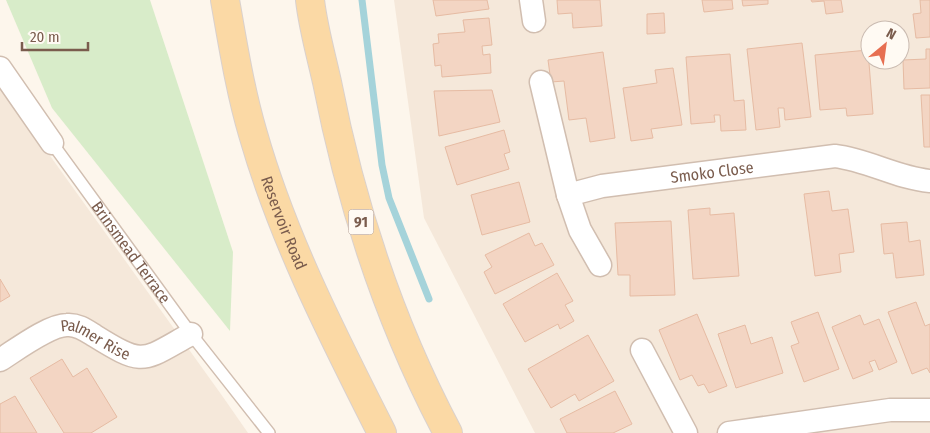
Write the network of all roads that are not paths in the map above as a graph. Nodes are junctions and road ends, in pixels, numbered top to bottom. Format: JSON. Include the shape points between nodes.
{"nodes":[{"id":1,"x":225,"y":0,"type":"edge"},
{"id":2,"x":310,"y":0,"type":"edge"},
{"id":3,"x":0,"y":68,"type":"edge"},
{"id":4,"x":541,"y":82,"type":"dead end"},
{"id":5,"x":52,"y":143,"type":"joint"},
{"id":6,"x":930,"y":181,"type":"edge"},
{"id":7,"x":568,"y":195,"type":"junction"},
{"id":8,"x":600,"y":265,"type":"dead end"},
{"id":9,"x":191,"y":334,"type":"junction"},
{"id":10,"x":642,"y":350,"type":"dead end"},
{"id":11,"x":0,"y":360,"type":"edge"},
{"id":12,"x":930,"y":410,"type":"edge"},
{"id":13,"x":269,"y":433,"type":"edge"},
{"id":14,"x":382,"y":433,"type":"edge"},
{"id":15,"x":448,"y":433,"type":"edge"},
{"id":16,"x":686,"y":433,"type":"edge"},
{"id":17,"x":729,"y":433,"type":"edge"}],
"edges":[{"from":1,"to":14,"type":"main road","name":"Reservoir Road","via":[[253,134],[275,201],[331,333]]},
{"from":2,"to":15,"type":"main road","number":"91","via":[[336,131],[374,266],[394,319]]},
{"from":3,"to":5,"type":"street","name":"Brinsmead Terrace"},
{"from":4,"to":7,"type":"street"},
{"from":5,"to":9,"type":"lane","name":"Brinsmead Terrace"},
{"from":6,"to":7,"type":"street","name":"Smoko Close","via":[[907,178],[835,156],[611,185]]},
{"from":7,"to":8,"type":"street","via":[[580,230]]},
{"from":9,"to":11,"type":"street","name":"Palmer Rise","via":[[142,358],[122,352],[84,329],[66,324]]},
{"from":9,"to":13,"type":"lane","name":"Brinsmead Terrace"},
{"from":10,"to":16,"type":"street"},
{"from":12,"to":17,"type":"street","via":[[890,410]]}]}
